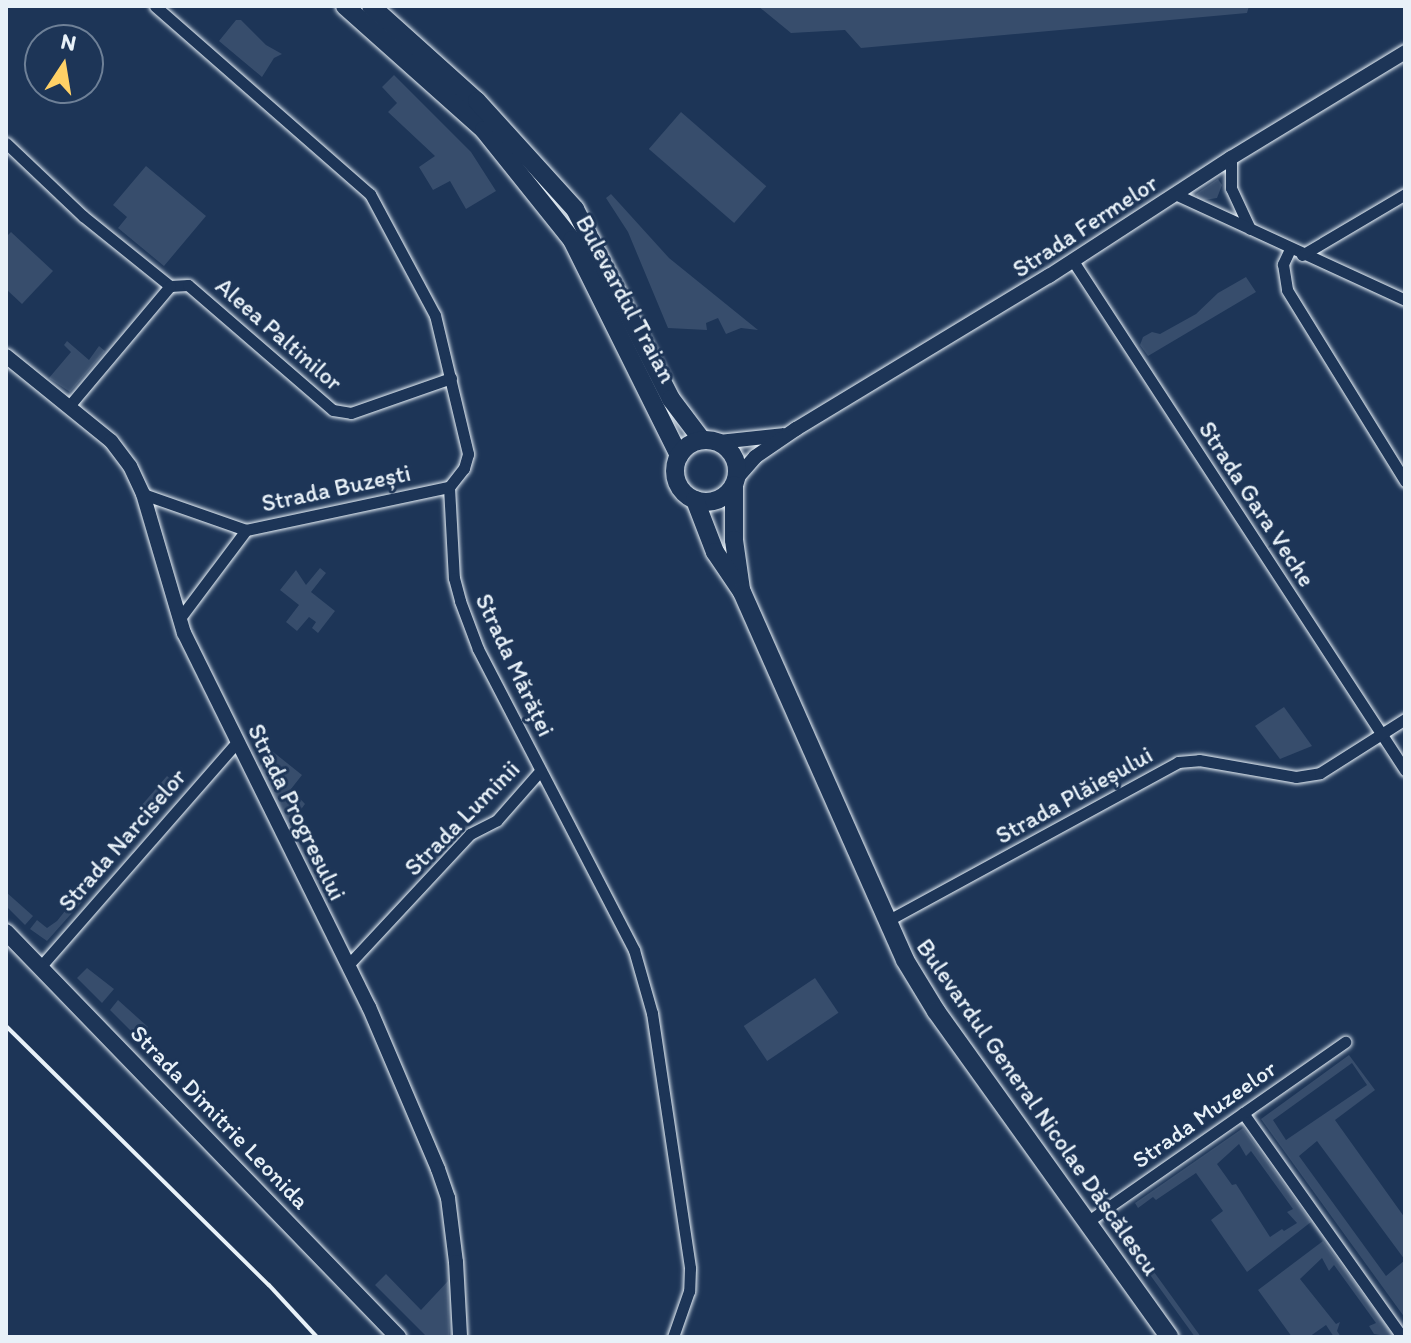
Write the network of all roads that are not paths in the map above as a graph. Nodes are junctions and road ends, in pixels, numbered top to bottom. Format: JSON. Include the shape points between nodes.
{"nodes":[{"id":1,"x":155,"y":6,"type":"edge"},
{"id":2,"x":345,"y":6,"type":"edge"},
{"id":3,"x":371,"y":6,"type":"edge"},
{"id":4,"x":1405,"y":52,"type":"edge"},
{"id":5,"x":6,"y":143,"type":"edge"},
{"id":6,"x":1231,"y":158,"type":"junction"},
{"id":7,"x":1175,"y":194,"type":"junction"},
{"id":8,"x":1405,"y":194,"type":"edge"},
{"id":9,"x":1250,"y":230,"type":"junction"},
{"id":10,"x":1290,"y":249,"type":"junction"},
{"id":11,"x":1302,"y":255,"type":"junction"},
{"id":12,"x":1073,"y":261,"type":"junction"},
{"id":13,"x":170,"y":286,"type":"junction"},
{"id":14,"x":1405,"y":300,"type":"edge"},
{"id":15,"x":6,"y":356,"type":"edge"},
{"id":16,"x":451,"y":378,"type":"junction"},
{"id":17,"x":69,"y":406,"type":"junction"},
{"id":18,"x":787,"y":435,"type":"junction"},
{"id":19,"x":710,"y":441,"type":"junction"},
{"id":20,"x":679,"y":456,"type":"junction"},
{"id":21,"x":1405,"y":481,"type":"edge"},
{"id":22,"x":735,"y":482,"type":"junction"},
{"id":23,"x":449,"y":487,"type":"junction"},
{"id":24,"x":143,"y":494,"type":"junction"},
{"id":25,"x":695,"y":500,"type":"junction"},
{"id":26,"x":246,"y":530,"type":"junction"},
{"id":27,"x":742,"y":592,"type":"junction"},
{"id":28,"x":180,"y":618,"type":"junction"},
{"id":29,"x":1405,"y":719,"type":"edge"},
{"id":30,"x":1382,"y":735,"type":"junction"},
{"id":31,"x":237,"y":742,"type":"junction"},
{"id":32,"x":1405,"y":770,"type":"edge"},
{"id":33,"x":540,"y":771,"type":"junction"},
{"id":34,"x":885,"y":922,"type":"junction"},
{"id":35,"x":6,"y":932,"type":"edge"},
{"id":36,"x":348,"y":965,"type":"junction"},
{"id":37,"x":41,"y":966,"type":"junction"},
{"id":38,"x":1345,"y":1042,"type":"dead end"},
{"id":39,"x":1243,"y":1113,"type":"junction"},
{"id":40,"x":1087,"y":1222,"type":"junction"},
{"id":41,"x":398,"y":1337,"type":"edge"},
{"id":42,"x":460,"y":1337,"type":"edge"},
{"id":43,"x":673,"y":1337,"type":"edge"},
{"id":44,"x":1169,"y":1337,"type":"edge"},
{"id":45,"x":1402,"y":1337,"type":"edge"}],
"edges":[{"from":1,"to":16,"type":"street","via":[[370,194],[435,315]]},
{"from":2,"to":20,"type":"main road","name":"Bulevardul Traian","via":[[484,130],[572,240]]},
{"from":3,"to":19,"type":"main road","name":"Bulevardul Traian","via":[[477,101],[575,209],[671,399]]},
{"from":4,"to":6,"type":"street","name":"Strada Fermelor"},
{"from":5,"to":13,"type":"street","name":"Aleea Paltinilor","via":[[83,216]]},
{"from":6,"to":7,"type":"street","name":"Strada Fermelor"},
{"from":6,"to":9,"type":"street","via":[[1231,188]]},
{"from":7,"to":9,"type":"street"},
{"from":7,"to":12,"type":"street","name":"Strada Fermelor"},
{"from":8,"to":11,"type":"street"},
{"from":9,"to":10,"type":"street"},
{"from":10,"to":11,"type":"street"},
{"from":10,"to":21,"type":"street","via":[[1283,264],[1287,290]]},
{"from":11,"to":14,"type":"street"},
{"from":12,"to":18,"type":"street","name":"Strada Fermelor"},
{"from":12,"to":30,"type":"street","name":"Strada Gara Veche"},
{"from":13,"to":16,"type":"street","name":"Aleea Paltinilor","via":[[188,285],[341,414]]},
{"from":13,"to":17,"type":"street"},
{"from":15,"to":17,"type":"street","name":"Strada Progresului"},
{"from":16,"to":23,"type":"street","via":[[468,454]]},
{"from":17,"to":24,"type":"street","name":"Strada Progresului","via":[[120,450]]},
{"from":18,"to":19,"type":"street","name":"Strada Fermelor"},
{"from":18,"to":22,"type":"street","name":"Strada Fermelor","via":[[755,457]]},
{"from":19,"to":20,"type":"main road","via":[[693,443]]},
{"from":19,"to":22,"type":"main road","via":[[736,461]]},
{"from":20,"to":25,"type":"main road","via":[[676,477]]},
{"from":22,"to":25,"type":"main road","via":[[713,501]]},
{"from":22,"to":27,"type":"main road","name":"Bulevardul General Nicolae Dăscălescu","via":[[734,540]]},
{"from":23,"to":26,"type":"street","name":"Strada Buzești"},
{"from":23,"to":33,"type":"street","name":"Strada Mărăței","via":[[460,601],[478,649]]},
{"from":24,"to":26,"type":"street","name":"Strada Buzești"},
{"from":24,"to":28,"type":"street","name":"Strada Progresului"},
{"from":25,"to":27,"type":"main road","name":"Bulevardul General Nicolae Dăscălescu","via":[[715,552]]},
{"from":26,"to":28,"type":"street"},
{"from":27,"to":34,"type":"main road","name":"Bulevardul General Nicolae Dăscălescu"},
{"from":28,"to":31,"type":"street","name":"Strada Progresului"},
{"from":29,"to":30,"type":"street","name":"Strada Plăieșului"},
{"from":30,"to":32,"type":"street","name":"Strada Gara Veche"},
{"from":30,"to":34,"type":"street","name":"Strada Plăieșului","via":[[1320,773],[1296,777],[1199,760],[1178,762]]},
{"from":31,"to":36,"type":"street","name":"Strada Progresului"},
{"from":31,"to":37,"type":"street","name":"Strada Narciselor"},
{"from":33,"to":36,"type":"street","name":"Strada Luminii","via":[[497,820],[470,834]]},
{"from":33,"to":43,"type":"street","name":"Strada Mărăței","via":[[634,950],[652,1013],[690,1268],[689,1291]]},
{"from":34,"to":40,"type":"main road","name":"Bulevardul General Nicolae Dăscălescu","via":[[936,1011]]},
{"from":35,"to":37,"type":"main road","name":"Strada Dimitrie Leonida"},
{"from":36,"to":42,"type":"street","name":"Strada Progresului","via":[[413,1105],[448,1198]]},
{"from":37,"to":41,"type":"main road","name":"Strada Dimitrie Leonida"},
{"from":38,"to":39,"type":"street","name":"Strada Muzeelor"},
{"from":39,"to":40,"type":"street","name":"Strada Muzeelor"},
{"from":39,"to":45,"type":"street"},
{"from":40,"to":44,"type":"main road","name":"Bulevardul General Nicolae Dăscălescu"}]}
